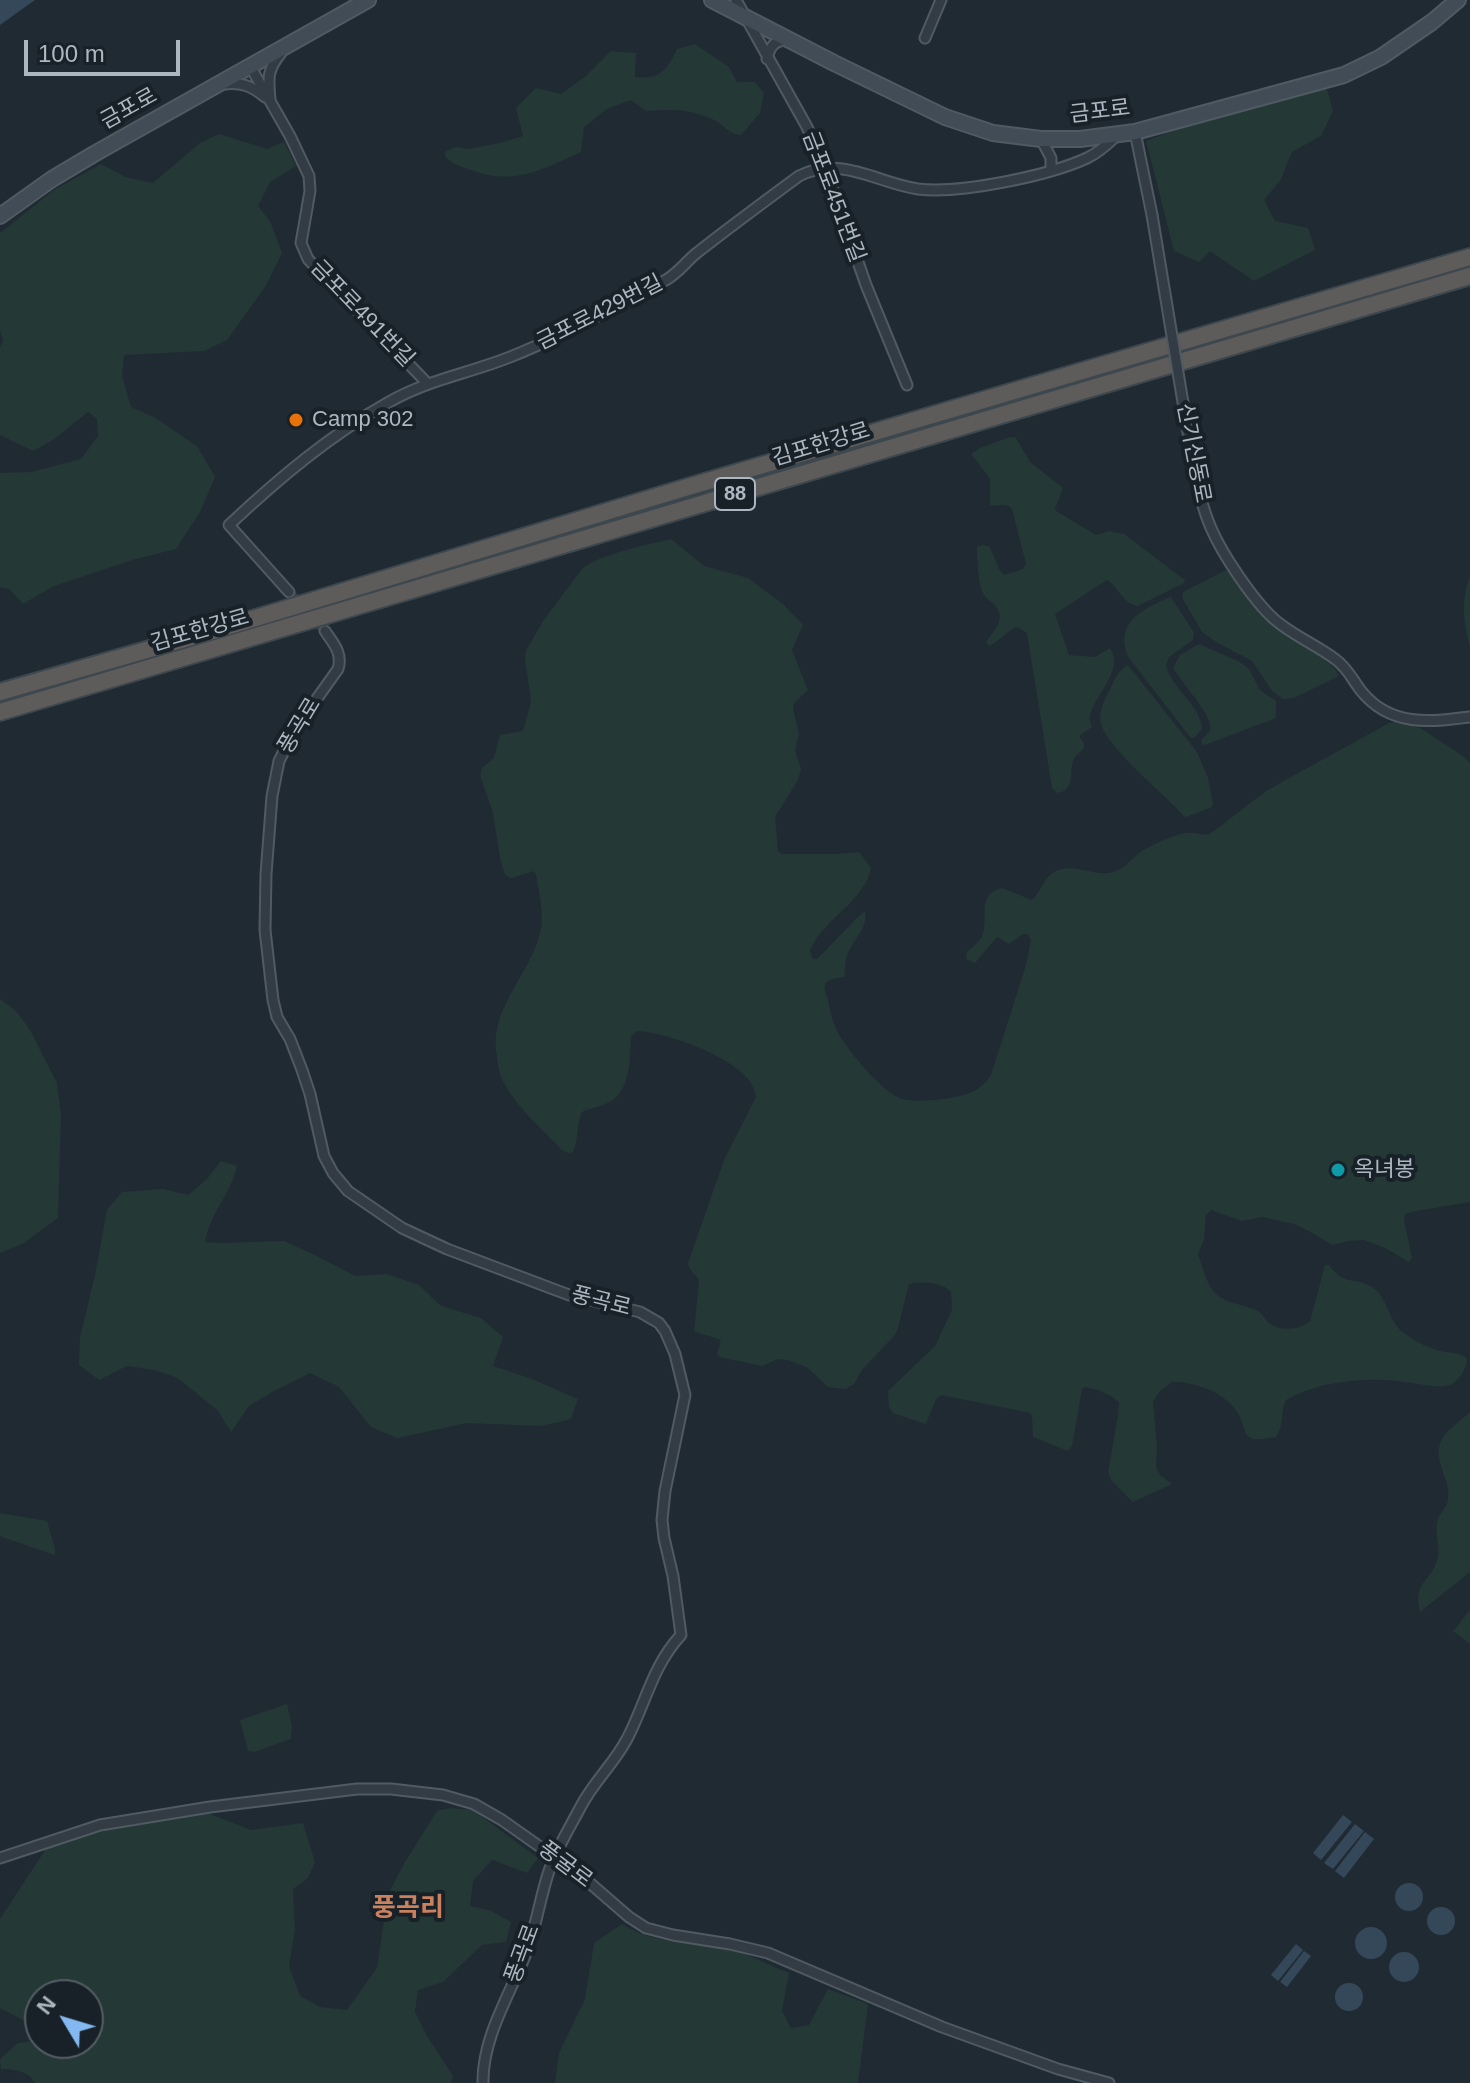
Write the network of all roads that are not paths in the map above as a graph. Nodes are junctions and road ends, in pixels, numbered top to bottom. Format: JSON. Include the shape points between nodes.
{"nodes":[{"id":1,"x":368,"y":0,"type":"edge"},
{"id":2,"x":712,"y":0,"type":"edge"},
{"id":3,"x":736,"y":0,"type":"edge"},
{"id":4,"x":941,"y":0,"type":"edge"},
{"id":5,"x":1458,"y":0,"type":"edge"},
{"id":6,"x":745,"y":17,"type":"junction"},
{"id":7,"x":925,"y":38,"type":"dead end"},
{"id":8,"x":789,"y":39,"type":"junction"},
{"id":9,"x":288,"y":45,"type":"junction"},
{"id":10,"x":767,"y":59,"type":"junction"},
{"id":11,"x":250,"y":66,"type":"junction"},
{"id":12,"x":216,"y":85,"type":"junction"},
{"id":13,"x":271,"y":102,"type":"junction"},
{"id":14,"x":1135,"y":132,"type":"junction"},
{"id":15,"x":1116,"y":136,"type":"junction"},
{"id":16,"x":1041,"y":139,"type":"junction"},
{"id":17,"x":825,"y":167,"type":"junction"},
{"id":18,"x":1051,"y":171,"type":"junction"},
{"id":19,"x":0,"y":216,"type":"edge"},
{"id":20,"x":1470,"y":257,"type":"edge"},
{"id":21,"x":1470,"y":276,"type":"edge"},
{"id":22,"x":428,"y":384,"type":"junction"},
{"id":23,"x":907,"y":385,"type":"dead end"},
{"id":24,"x":289,"y":592,"type":"tunnel mouth"},
{"id":25,"x":325,"y":631,"type":"tunnel mouth"},
{"id":26,"x":0,"y":692,"type":"edge"},
{"id":27,"x":0,"y":712,"type":"edge"},
{"id":28,"x":1470,"y":717,"type":"edge"},
{"id":29,"x":554,"y":1857,"type":"junction"},
{"id":30,"x":0,"y":1858,"type":"edge"},
{"id":31,"x":483,"y":2083,"type":"edge"},
{"id":32,"x":1109,"y":2083,"type":"edge"}],
"edges":[{"from":1,"to":9,"type":"main road","name":"금포로"},
{"from":2,"to":6,"type":"main road","name":"금포로"},
{"from":3,"to":6,"type":"street"},
{"from":4,"to":7,"type":"street"},
{"from":5,"to":14,"type":"main road","name":"금포로","via":[[1381,57],[1344,75]]},
{"from":6,"to":8,"type":"main road","name":"금포로"},
{"from":6,"to":10,"type":"street","name":"금포로451번길"},
{"from":8,"to":10,"type":"street","via":[[773,44]]},
{"from":8,"to":16,"type":"main road","name":"금포로","via":[[945,117],[993,133]]},
{"from":9,"to":11,"type":"main road","name":"금포로"},
{"from":9,"to":13,"type":"street","via":[[270,69]]},
{"from":10,"to":17,"type":"street","name":"금포로451번길"},
{"from":11,"to":12,"type":"main road","name":"금포로"},
{"from":11,"to":13,"type":"street","name":"금포로491번길"},
{"from":12,"to":13,"type":"street","via":[[242,84]]},
{"from":12,"to":19,"type":"main road","name":"금포로","via":[[94,154]]},
{"from":13,"to":22,"type":"street","name":"금포로491번길","via":[[311,183],[303,251]]},
{"from":14,"to":15,"type":"main road","name":"금포로"},
{"from":14,"to":28,"type":"street","name":"신기신동로","bridge":true,"via":[[1198,490],[1212,531],[1249,591],[1274,619],[1339,661],[1374,705],[1393,717]]},
{"from":15,"to":16,"type":"main road","name":"금포로"},
{"from":15,"to":18,"type":"street","via":[[1088,158]]},
{"from":16,"to":18,"type":"street"},
{"from":17,"to":18,"type":"street","via":[[933,190]]},
{"from":17,"to":22,"type":"street","name":"금포로429번길","via":[[799,176],[664,281],[514,355]]},
{"from":17,"to":23,"type":"street","name":"금포로451번길"},
{"from":20,"to":26,"type":"highway","name":"김포한강로","number":"88"},
{"from":21,"to":27,"type":"highway","name":"김포한강로","number":"88"},
{"from":22,"to":24,"type":"street","name":"금포로429번길","via":[[388,402],[311,453],[229,525]]},
{"from":25,"to":29,"type":"street","name":"풍곡로","via":[[341,662],[296,728],[275,775],[265,930],[275,1010],[302,1070],[327,1165],[357,1198],[431,1242],[569,1295],[650,1317],[671,1343],[683,1384],[684,1405],[662,1520],[681,1635],[660,1661],[628,1737],[590,1791]]},
{"from":29,"to":30,"type":"street","name":"풍굴로","via":[[474,1804],[443,1795],[372,1789],[113,1822]]},
{"from":29,"to":31,"type":"street","name":"풍곡로","via":[[529,1946],[486,2055]]},
{"from":29,"to":32,"type":"street","name":"풍굴로","via":[[646,1928],[768,1953],[942,2027]]}]}
